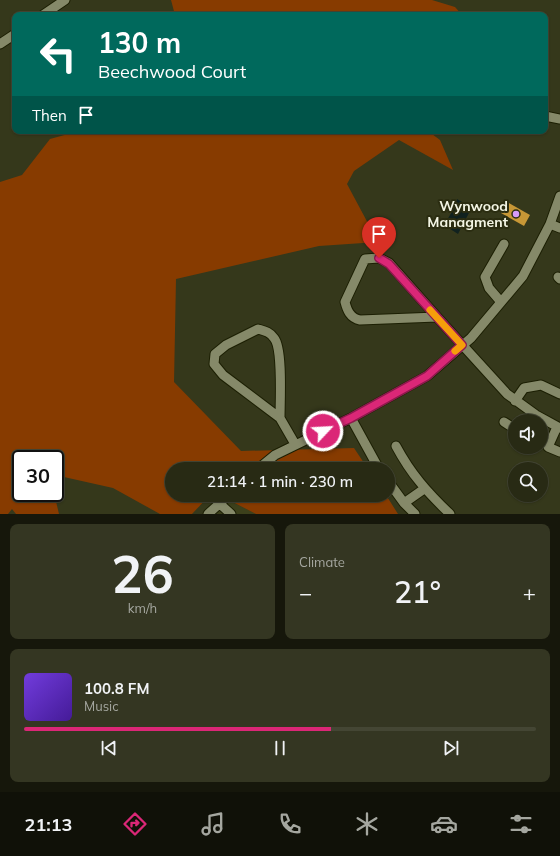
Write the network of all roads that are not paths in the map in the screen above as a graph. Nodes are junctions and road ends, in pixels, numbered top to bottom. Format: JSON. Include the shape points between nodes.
{"nodes":[{"id":1,"x":65,"y":0,"type":"edge"},
{"id":2,"x":47,"y":12,"type":"edge"},
{"id":3,"x":12,"y":36,"type":"edge"},
{"id":4,"x":0,"y":44,"type":"edge"},
{"id":5,"x":548,"y":117,"type":"edge"},
{"id":6,"x":560,"y":119,"type":"edge"},
{"id":7,"x":560,"y":196,"type":"edge"},
{"id":8,"x":550,"y":224,"type":"junction"},
{"id":9,"x":560,"y":228,"type":"edge"},
{"id":10,"x":504,"y":244,"type":"dead end"},
{"id":11,"x":501,"y":302,"type":"junction"},
{"id":12,"x":436,"y":317,"type":"junction"},
{"id":13,"x":462,"y":345,"type":"junction"},
{"id":14,"x":560,"y":394,"type":"edge"},
{"id":15,"x":515,"y":401,"type":"junction"},
{"id":16,"x":280,"y":418,"type":"junction"},
{"id":17,"x":351,"y":418,"type":"junction"},
{"id":18,"x":504,"y":422,"type":"dead end"},
{"id":19,"x":508,"y":425,"type":"edge"},
{"id":20,"x":558,"y":428,"type":"edge"},
{"id":21,"x":548,"y":442,"type":"edge"},
{"id":22,"x":295,"y":444,"type":"junction"},
{"id":23,"x":396,"y":446,"type":"dead end"},
{"id":24,"x":548,"y":447,"type":"edge"},
{"id":25,"x":560,"y":452,"type":"edge"},
{"id":26,"x":266,"y":462,"type":"edge"},
{"id":27,"x":375,"y":462,"type":"edge"},
{"id":28,"x":424,"y":489,"type":"junction"},
{"id":29,"x":395,"y":491,"type":"edge"},
{"id":30,"x":220,"y":504,"type":"joint"},
{"id":31,"x":404,"y":504,"type":"junction"},
{"id":32,"x":208,"y":514,"type":"edge"},
{"id":33,"x":231,"y":514,"type":"edge"},
{"id":34,"x":415,"y":514,"type":"edge"},
{"id":35,"x":450,"y":514,"type":"edge"}],
"edges":[{"from":1,"to":2,"type":"street"},
{"from":3,"to":4,"type":"street"},
{"from":5,"to":6,"type":"street"},
{"from":7,"to":8,"type":"street"},
{"from":8,"to":9,"type":"street"},
{"from":8,"to":11,"type":"street","via":[[523,276]]},
{"from":10,"to":11,"type":"street","via":[[486,277],[489,288]]},
{"from":11,"to":13,"type":"street"},
{"from":12,"to":12,"type":"street","via":[[389,264],[379,258],[365,259],[345,302],[350,314],[360,320]]},
{"from":12,"to":13,"type":"street"},
{"from":13,"to":15,"type":"street"},
{"from":13,"to":17,"type":"street","via":[[427,376]]},
{"from":14,"to":15,"type":"street","via":[[541,384],[524,388]]},
{"from":15,"to":20,"type":"street"},
{"from":16,"to":16,"type":"street","via":[[280,352],[276,339],[268,332],[258,329],[226,345],[215,354],[214,364],[223,375]]},
{"from":16,"to":22,"type":"street"},
{"from":17,"to":22,"type":"street"},
{"from":17,"to":27,"type":"street"},
{"from":18,"to":19,"type":"street"},
{"from":20,"to":21,"type":"street"},
{"from":22,"to":26,"type":"street","via":[[275,454]]},
{"from":23,"to":28,"type":"street"},
{"from":24,"to":25,"type":"street"},
{"from":28,"to":31,"type":"street"},
{"from":28,"to":35,"type":"street"},
{"from":29,"to":31,"type":"street"},
{"from":30,"to":32,"type":"street"},
{"from":30,"to":33,"type":"street"},
{"from":31,"to":34,"type":"street"}]}
